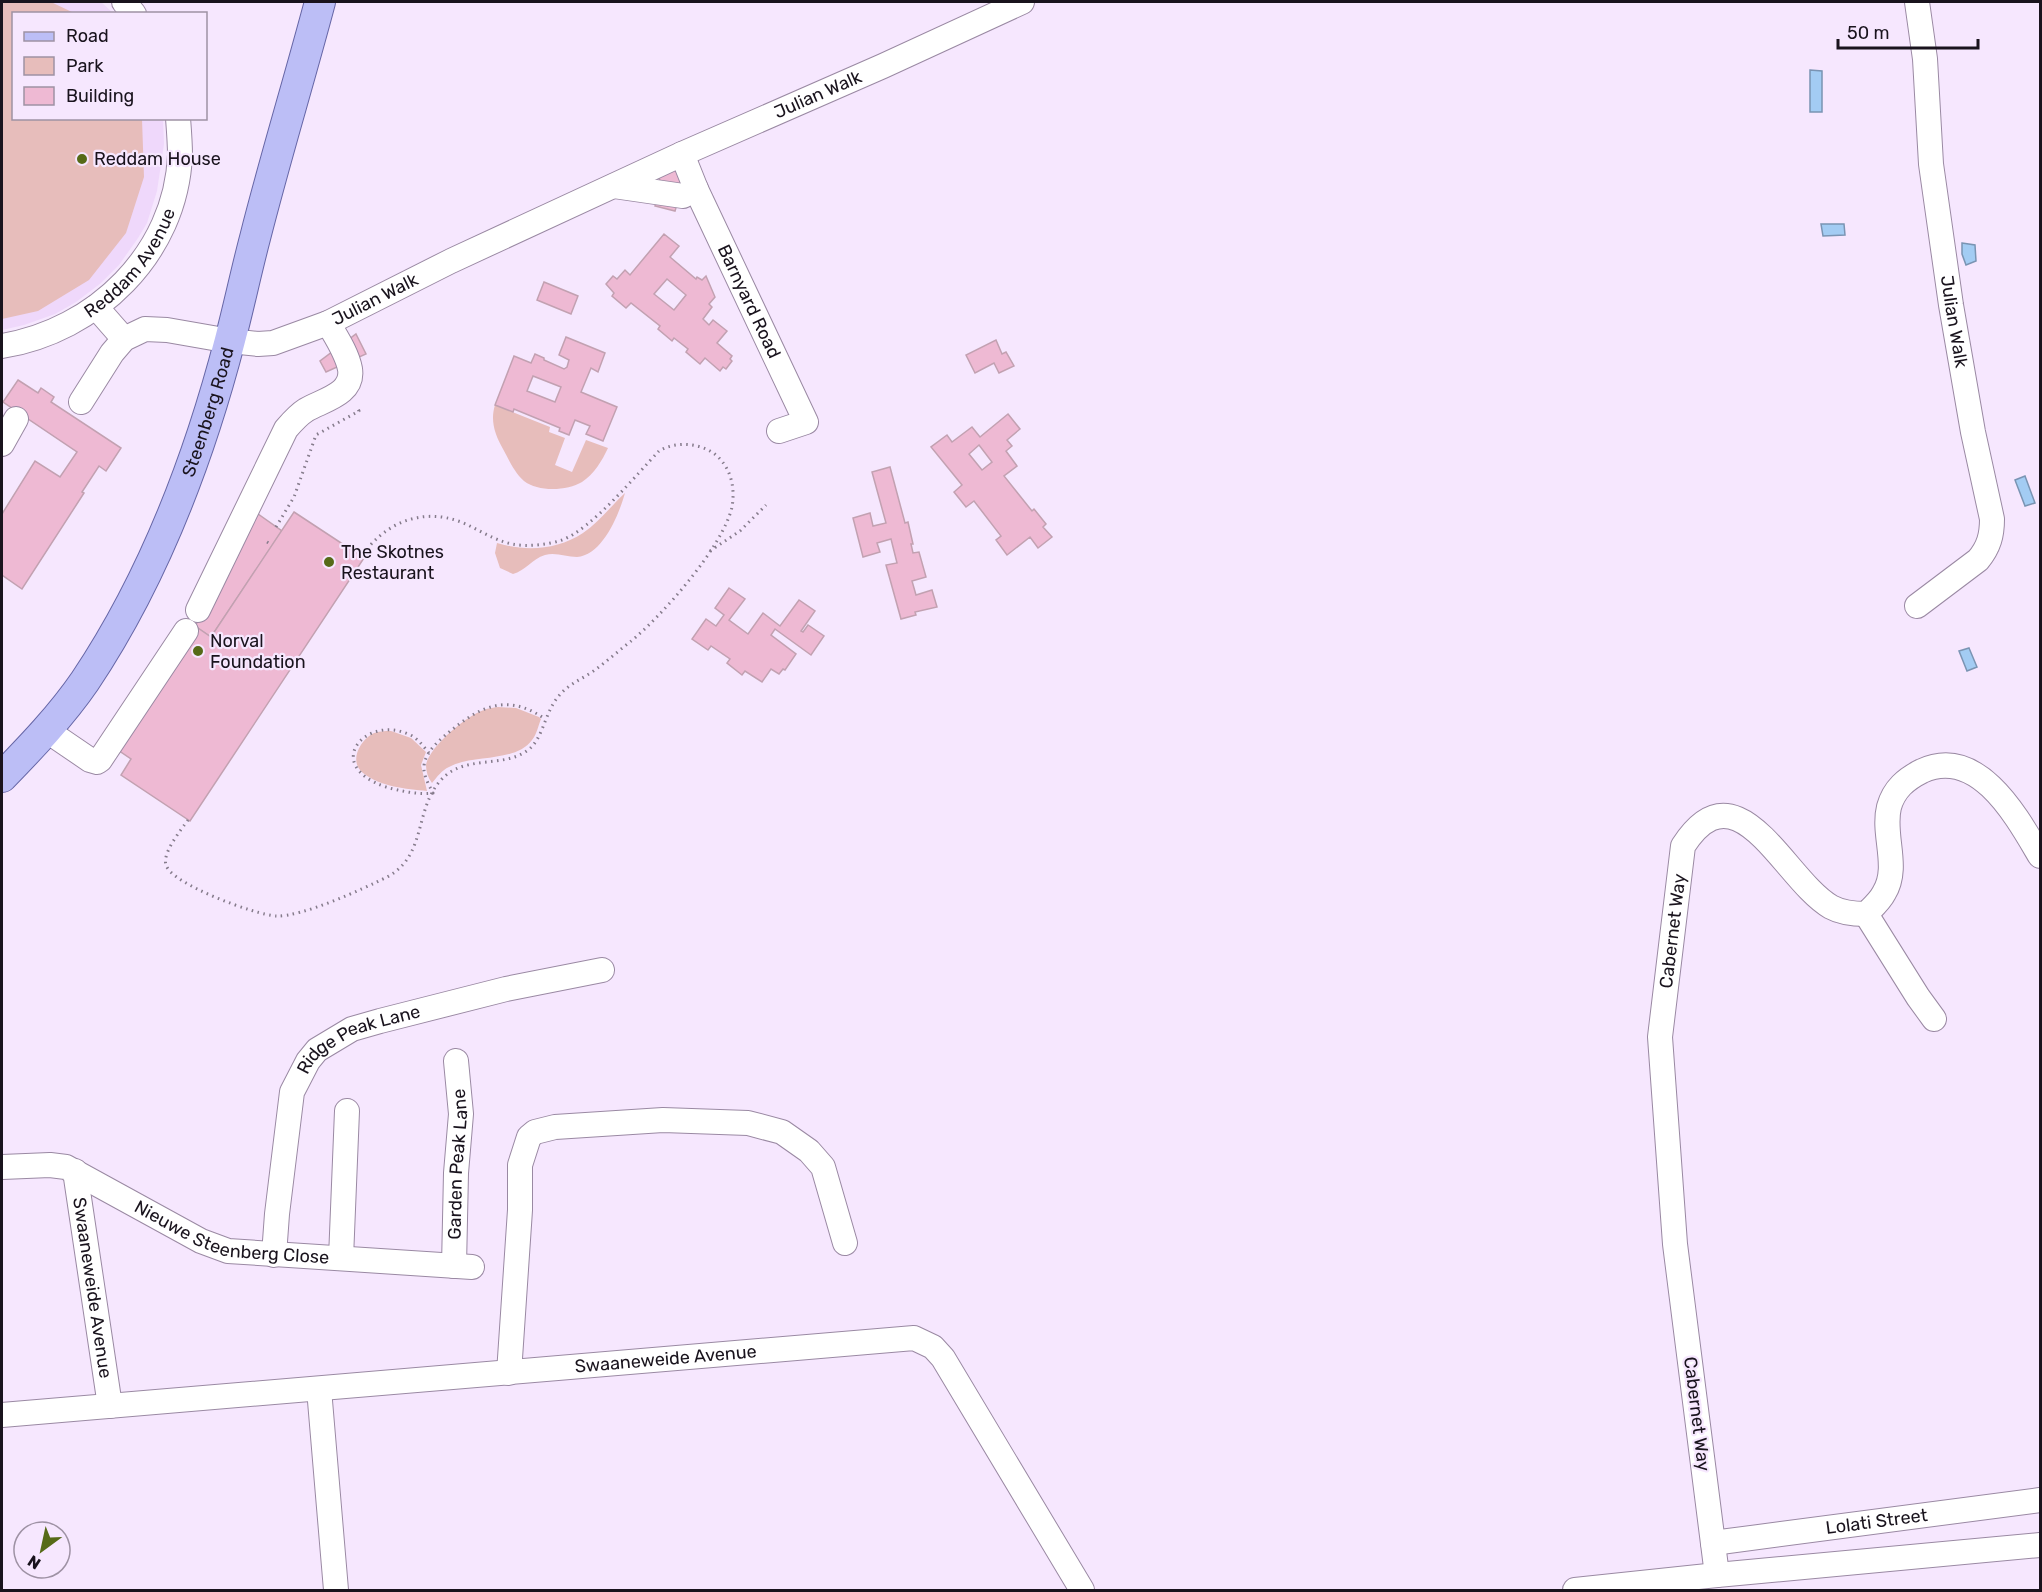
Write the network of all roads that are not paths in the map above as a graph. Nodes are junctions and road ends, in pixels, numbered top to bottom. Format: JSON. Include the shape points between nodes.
{"nodes":[{"id":1,"x":320,"y":2,"type":"edge"},
{"id":2,"x":1022,"y":2,"type":"edge"},
{"id":3,"x":1917,"y":2,"type":"edge"},
{"id":4,"x":178,"y":120,"type":"edge"},
{"id":5,"x":682,"y":154,"type":"junction"},
{"id":6,"x":614,"y":186,"type":"junction"},
{"id":7,"x":696,"y":189,"type":"junction"},
{"id":8,"x":96,"y":307,"type":"junction"},
{"id":9,"x":328,"y":323,"type":"junction"},
{"id":10,"x":124,"y":339,"type":"junction"},
{"id":11,"x":230,"y":341,"type":"junction"},
{"id":12,"x":2,"y":346,"type":"edge"},
{"id":13,"x":81,"y":402,"type":"dead end"},
{"id":14,"x":16,"y":419,"type":"dead end"},
{"id":15,"x":780,"y":431,"type":"dead end"},
{"id":16,"x":2,"y":444,"type":"edge"},
{"id":17,"x":1917,"y":606,"type":"dead end"},
{"id":18,"x":198,"y":610,"type":"dead end"},
{"id":19,"x":186,"y":631,"type":"dead end"},
{"id":20,"x":46,"y":730,"type":"junction"},
{"id":21,"x":2,"y":777,"type":"edge"},
{"id":22,"x":2040,"y":856,"type":"edge"},
{"id":23,"x":1866,"y":915,"type":"junction"},
{"id":24,"x":602,"y":970,"type":"dead end"},
{"id":25,"x":1934,"y":1019,"type":"dead end"},
{"id":26,"x":456,"y":1061,"type":"dead end"},
{"id":27,"x":347,"y":1111,"type":"dead end"},
{"id":28,"x":2,"y":1167,"type":"edge"},
{"id":29,"x":75,"y":1171,"type":"junction"},
{"id":30,"x":845,"y":1243,"type":"dead end"},
{"id":31,"x":274,"y":1255,"type":"junction"},
{"id":32,"x":341,"y":1258,"type":"junction"},
{"id":33,"x":463,"y":1267,"type":"joint"},
{"id":34,"x":509,"y":1373,"type":"junction"},
{"id":35,"x":319,"y":1389,"type":"junction"},
{"id":36,"x":110,"y":1406,"type":"junction"},
{"id":37,"x":2,"y":1415,"type":"edge"},
{"id":38,"x":2040,"y":1500,"type":"edge"},
{"id":39,"x":1713,"y":1543,"type":"junction"},
{"id":40,"x":2040,"y":1545,"type":"edge"},
{"id":41,"x":1717,"y":1575,"type":"junction"},
{"id":42,"x":336,"y":1590,"type":"edge"},
{"id":43,"x":1082,"y":1590,"type":"edge"},
{"id":44,"x":1575,"y":1590,"type":"edge"}],
"edges":[{"from":1,"to":11,"type":"main road","name":"Steenberg Road"},
{"from":2,"to":5,"type":"street","name":"Julian Walk"},
{"from":3,"to":17,"type":"street","name":"Julian Walk","via":[[1925,59],[1931,164],[1949,293],[1992,519],[1992,535],[1982,555]]},
{"from":4,"to":8,"type":"street","name":"Reddam Avenue","via":[[180,157],[167,214],[142,261],[123,285]]},
{"from":5,"to":6,"type":"street","name":"Julian Walk"},
{"from":5,"to":7,"type":"street","name":"Barnyard Road"},
{"from":6,"to":7,"type":"street","via":[[683,196]]},
{"from":6,"to":9,"type":"street","name":"Julian Walk"},
{"from":7,"to":15,"type":"street","name":"Barnyard Road","via":[[806,422]]},
{"from":8,"to":10,"type":"street"},
{"from":8,"to":12,"type":"street","name":"Reddam Avenue","via":[[62,328]]},
{"from":9,"to":11,"type":"street","name":"Julian Walk","via":[[273,343]]},
{"from":9,"to":18,"type":"street","via":[[350,368],[348,384],[337,395],[304,411],[286,429]]},
{"from":10,"to":11,"type":"street","name":"Julian Walk","via":[[145,329]]},
{"from":10,"to":13,"type":"street"},
{"from":11,"to":20,"type":"main road","name":"Steenberg Road","via":[[197,452],[167,528],[130,606],[84,682]]},
{"from":14,"to":16,"type":"street"},
{"from":19,"to":20,"type":"street","via":[[100,760],[90,760]]},
{"from":20,"to":21,"type":"main road","name":"Steenberg Road"},
{"from":22,"to":23,"type":"street","via":[[2020,821],[1980,777],[1950,765],[1935,766],[1906,780],[1889,807],[1891,875],[1885,893]]},
{"from":23,"to":25,"type":"street"},
{"from":23,"to":39,"type":"street","name":"Cabernet Way","via":[[1831,907],[1737,817],[1705,820],[1683,846],[1660,1037],[1675,1244]]},
{"from":24,"to":31,"type":"street","name":"Ridge Peak Lane","via":[[380,1021],[352,1029],[317,1050],[292,1092]]},
{"from":26,"to":33,"type":"street","name":"Garden Peak Lane","via":[[461,1114],[456,1173]]},
{"from":27,"to":32,"type":"street"},
{"from":28,"to":29,"type":"street","name":"Nieuwe Steenberg Close","via":[[50,1165]]},
{"from":29,"to":31,"type":"street","name":"Nieuwe Steenberg Close","via":[[213,1246]]},
{"from":29,"to":36,"type":"street","name":"Swaaneweide Avenue"},
{"from":30,"to":34,"type":"street","via":[[823,1167],[809,1151],[782,1132],[748,1123],[663,1120],[555,1127],[535,1132],[529,1137],[520,1165]]},
{"from":31,"to":32,"type":"street","name":"Nieuwe Steenberg Close"},
{"from":32,"to":33,"type":"street","name":"Nieuwe Steenberg Close"},
{"from":34,"to":35,"type":"street","name":"Swaaneweide Avenue"},
{"from":34,"to":43,"type":"street","name":"Swaaneweide Avenue","via":[[904,1338],[923,1341],[944,1358]]},
{"from":35,"to":36,"type":"street","name":"Swaaneweide Avenue"},
{"from":35,"to":42,"type":"street"},
{"from":36,"to":37,"type":"street","name":"Swaaneweide Avenue"},
{"from":38,"to":39,"type":"street","name":"Lolati Street"},
{"from":39,"to":41,"type":"street","name":"Cabernet Way"},
{"from":40,"to":41,"type":"street"},
{"from":41,"to":44,"type":"street"}]}
